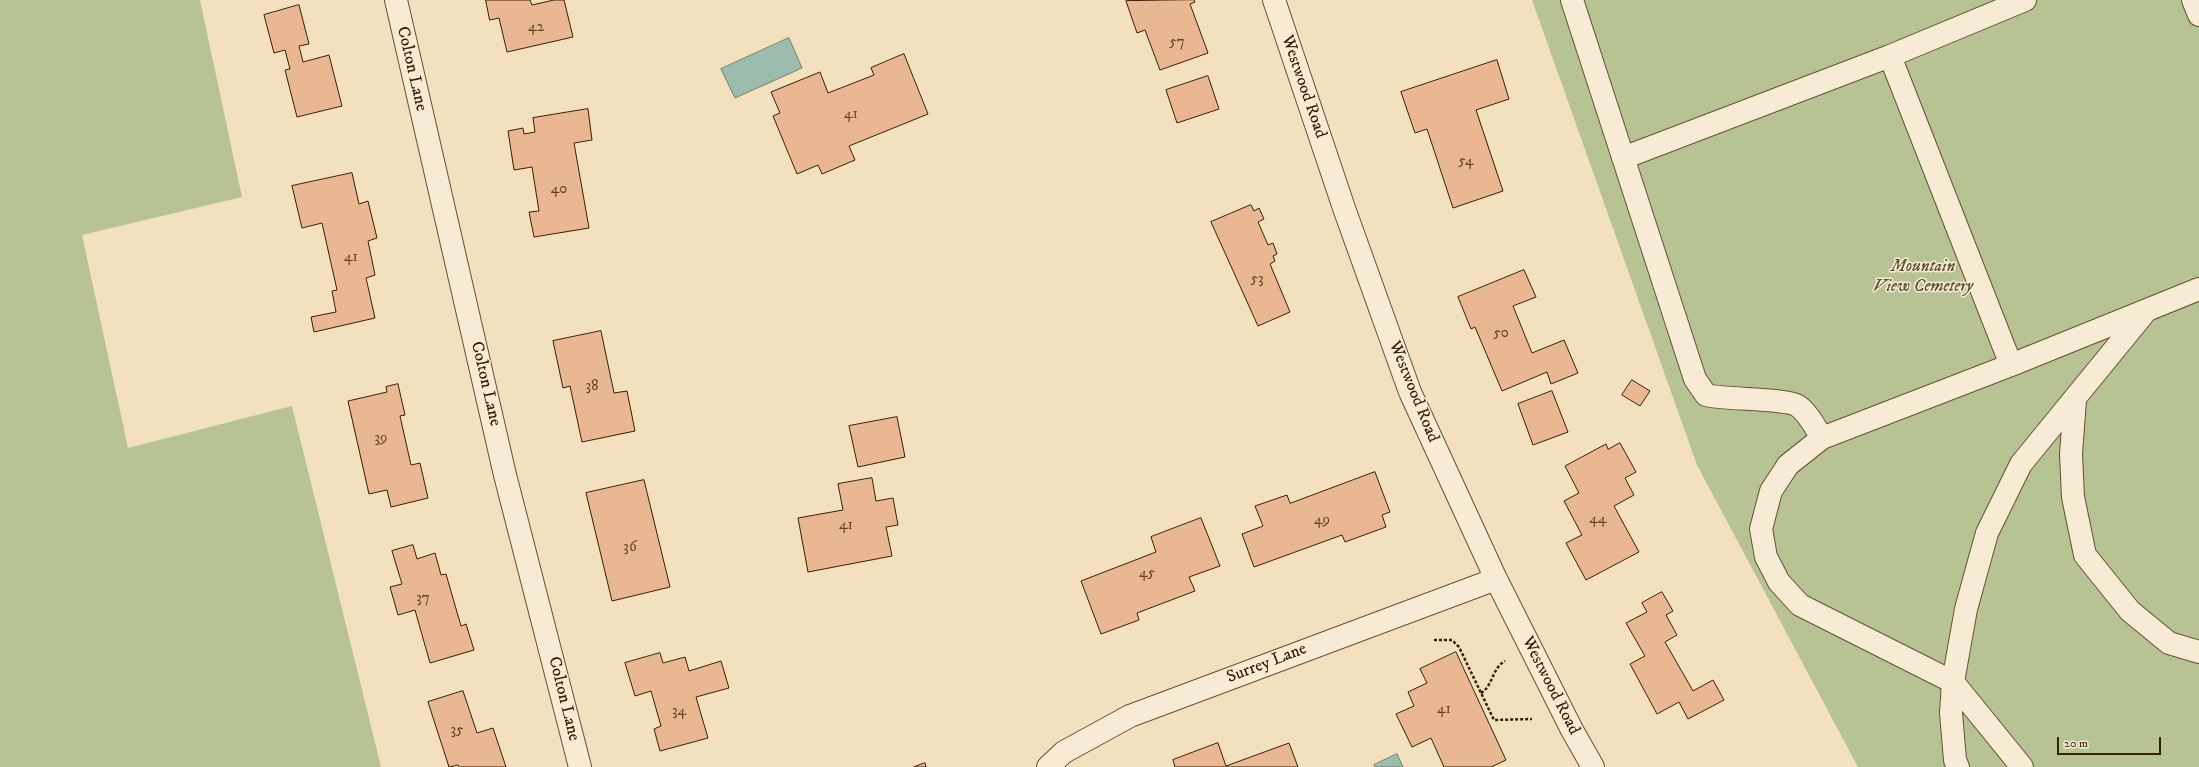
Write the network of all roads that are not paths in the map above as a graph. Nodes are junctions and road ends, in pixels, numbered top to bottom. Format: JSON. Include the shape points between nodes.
{"nodes":[{"id":1,"x":396,"y":0,"type":"edge"},
{"id":2,"x":1274,"y":0,"type":"edge"},
{"id":3,"x":1572,"y":0,"type":"edge"},
{"id":4,"x":2026,"y":0,"type":"edge"},
{"id":5,"x":2193,"y":0,"type":"edge"},
{"id":6,"x":2199,"y":16,"type":"edge"},
{"id":7,"x":1890,"y":56,"type":"junction"},
{"id":8,"x":1622,"y":158,"type":"junction"},
{"id":9,"x":2199,"y":289,"type":"edge"},
{"id":10,"x":2146,"y":311,"type":"junction"},
{"id":11,"x":2011,"y":365,"type":"junction"},
{"id":12,"x":2075,"y":400,"type":"junction"},
{"id":13,"x":1822,"y":438,"type":"junction"},
{"id":14,"x":1496,"y":579,"type":"junction"},
{"id":15,"x":2199,"y":652,"type":"edge"},
{"id":16,"x":1953,"y":682,"type":"junction"},
{"id":17,"x":580,"y":767,"type":"edge"},
{"id":18,"x":1048,"y":767,"type":"edge"},
{"id":19,"x":1593,"y":767,"type":"edge"},
{"id":20,"x":1958,"y":767,"type":"edge"},
{"id":21,"x":2022,"y":767,"type":"edge"}],
"edges":[{"from":1,"to":17,"type":"street","name":"Colton Lane","via":[[505,475]]},
{"from":2,"to":14,"type":"street","name":"Westwood Road","via":[[1345,211],[1410,392]]},
{"from":3,"to":8,"type":"street"},
{"from":4,"to":7,"type":"street"},
{"from":5,"to":6,"type":"street"},
{"from":7,"to":8,"type":"street"},
{"from":7,"to":11,"type":"street"},
{"from":8,"to":13,"type":"street","via":[[1695,379],[1706,395],[1797,405]]},
{"from":9,"to":10,"type":"street"},
{"from":10,"to":11,"type":"street"},
{"from":10,"to":12,"type":"street"},
{"from":11,"to":13,"type":"street"},
{"from":12,"to":15,"type":"street","via":[[2070,454],[2073,497],[2085,555],[2130,610],[2170,643]]},
{"from":12,"to":16,"type":"street","via":[[2021,464],[1987,533],[1966,609]]},
{"from":13,"to":16,"type":"street","via":[[1788,465],[1771,490],[1761,529],[1766,557],[1779,582],[1800,605]]},
{"from":14,"to":18,"type":"street","name":"Surrey Lane","via":[[1130,716],[1064,752]]},
{"from":14,"to":19,"type":"street","name":"Westwood Road"},
{"from":16,"to":20,"type":"street","via":[[1951,713],[1955,760]]},
{"from":16,"to":21,"type":"street"}]}
